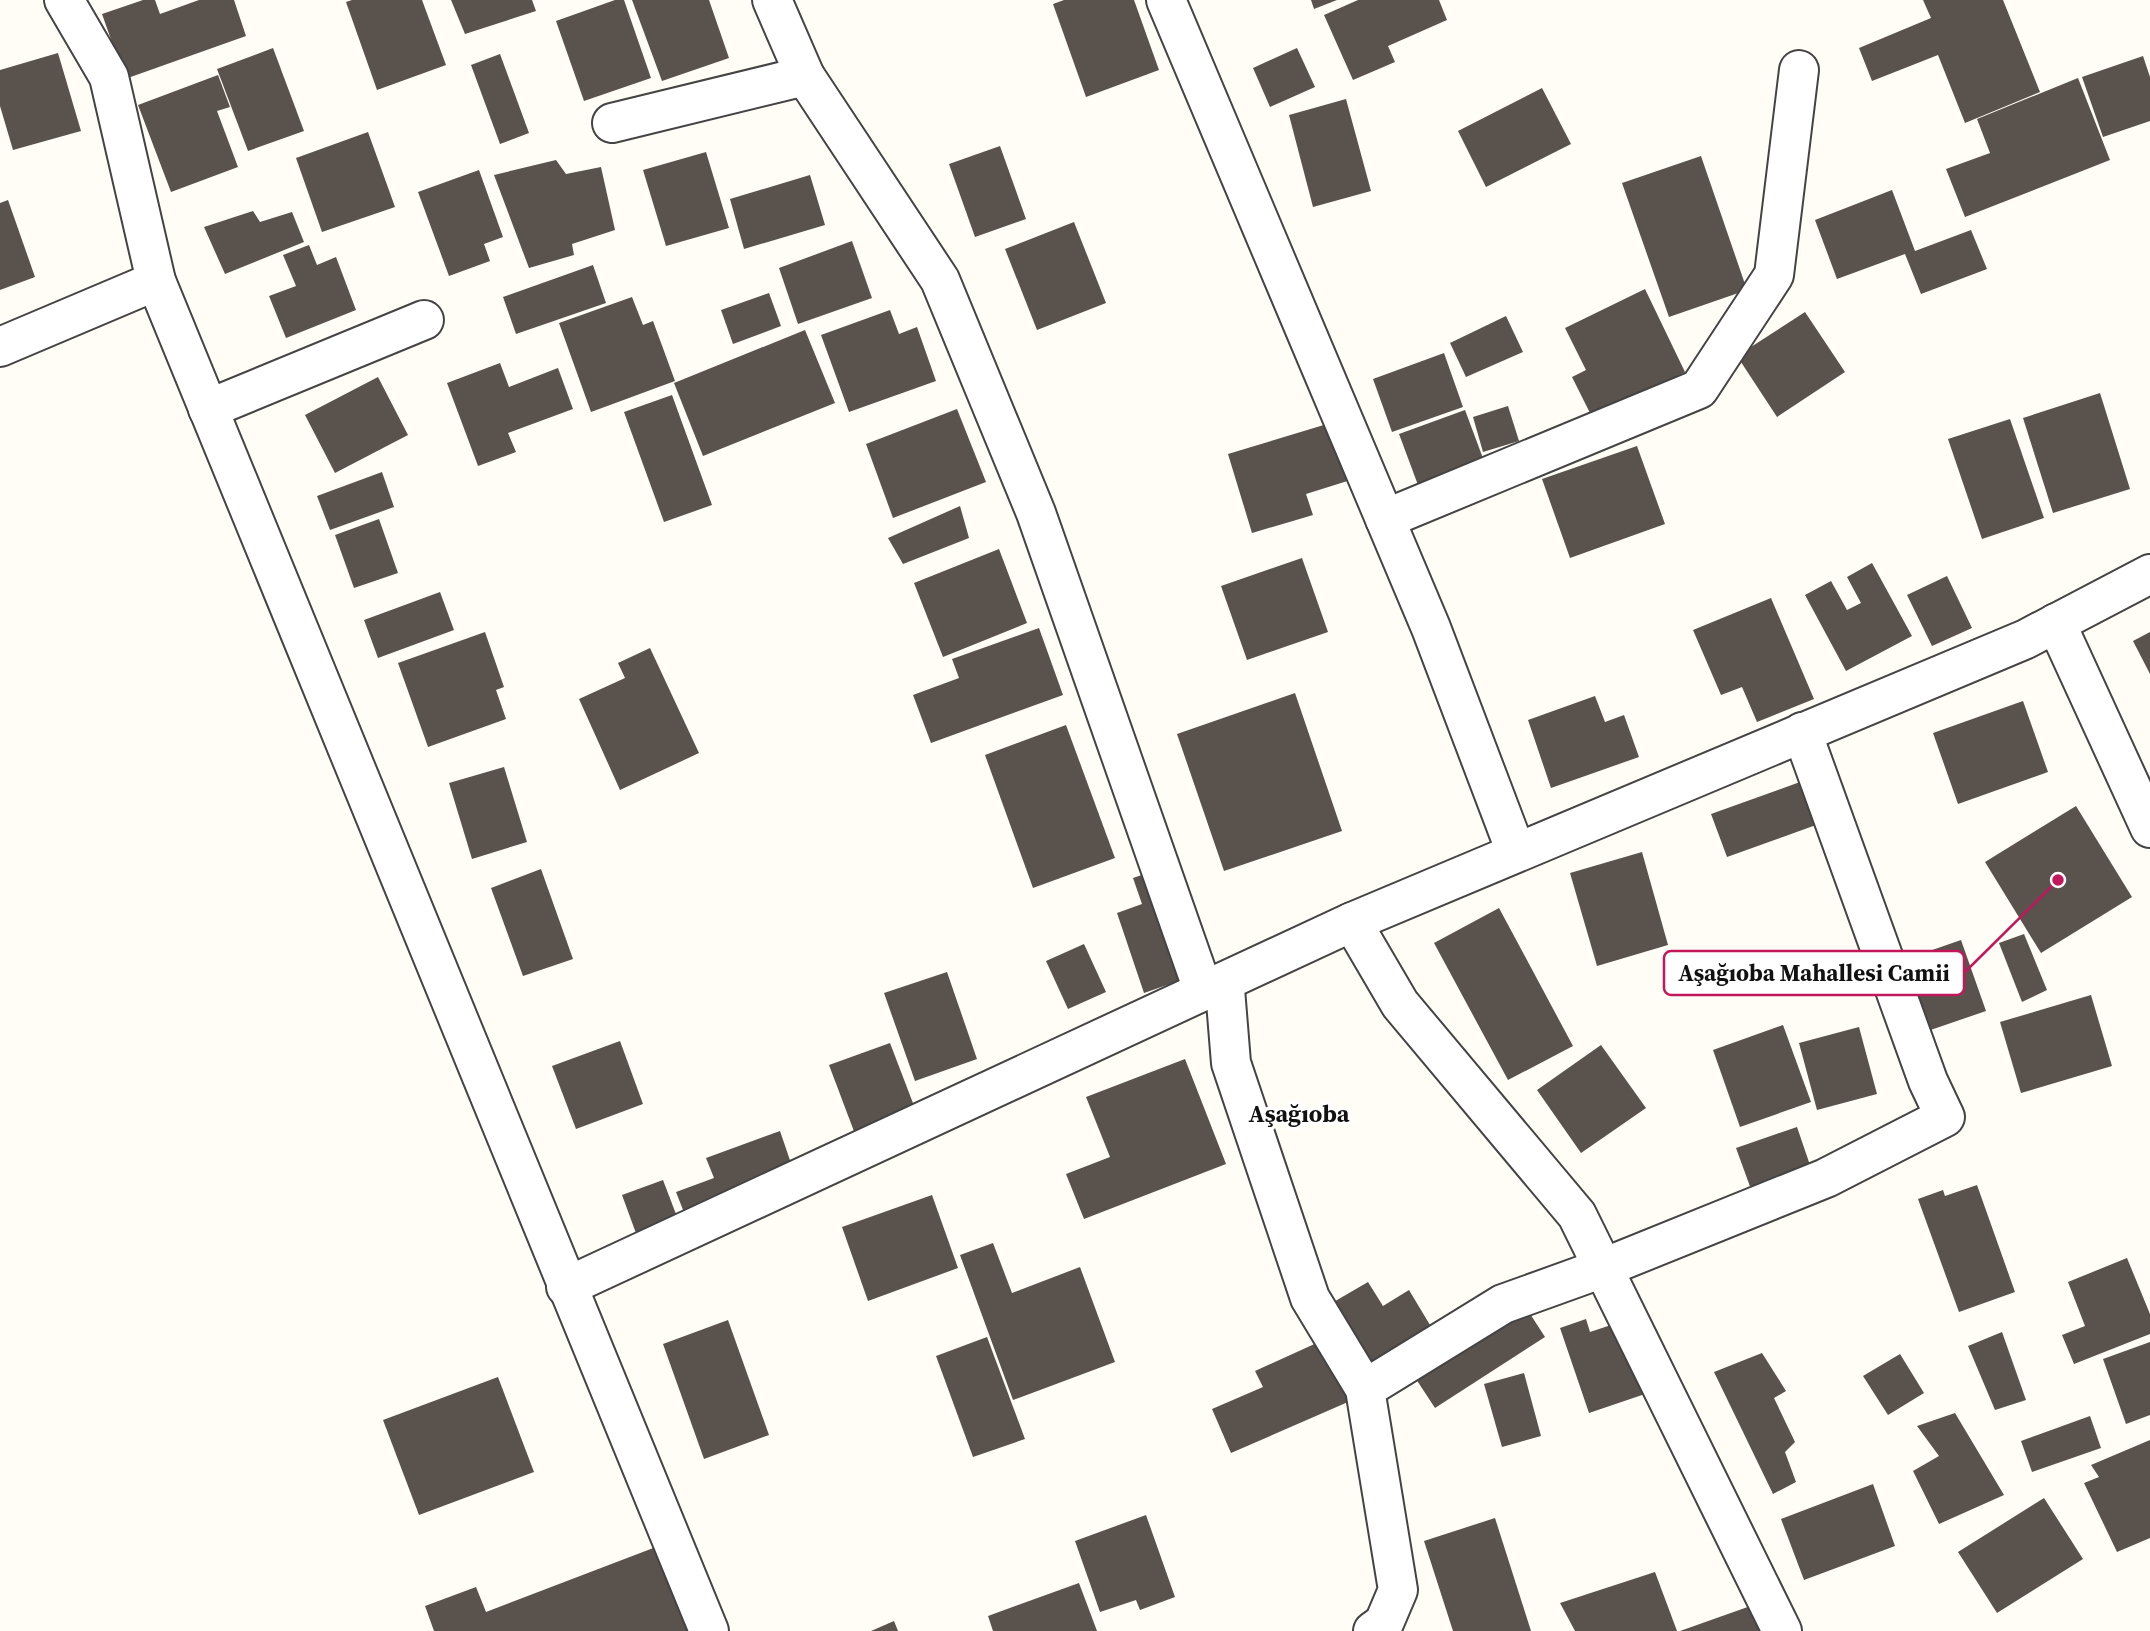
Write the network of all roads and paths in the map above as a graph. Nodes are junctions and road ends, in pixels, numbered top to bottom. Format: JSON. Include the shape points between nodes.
{"nodes":[{"id":1,"x":64,"y":0,"type":"edge"},
{"id":2,"x":772,"y":0,"type":"edge"},
{"id":3,"x":1166,"y":0,"type":"edge"},
{"id":4,"x":1799,"y":70,"type":"dead end"},
{"id":5,"x":805,"y":76,"type":"junction"},
{"id":6,"x":612,"y":123,"type":"dead end"},
{"id":7,"x":156,"y":281,"type":"junction"},
{"id":8,"x":424,"y":320,"type":"dead end"},
{"id":9,"x":0,"y":347,"type":"edge"},
{"id":10,"x":208,"y":409,"type":"junction"},
{"id":11,"x":1385,"y":519,"type":"junction"},
{"id":12,"x":2150,"y":574,"type":"edge"},
{"id":13,"x":2056,"y":623,"type":"junction"},
{"id":14,"x":1802,"y":733,"type":"junction"},
{"id":15,"x":2150,"y":828,"type":"edge"},
{"id":16,"x":1516,"y":852,"type":"junction"},
{"id":17,"x":1352,"y":922,"type":"junction"},
{"id":18,"x":1203,"y":990,"type":"junction"},
{"id":19,"x":1603,"y":1268,"type":"junction"},
{"id":20,"x":566,"y":1287,"type":"junction"},
{"id":21,"x":1365,"y":1390,"type":"junction"},
{"id":22,"x":709,"y":1631,"type":"edge"},
{"id":23,"x":1373,"y":1631,"type":"edge"},
{"id":24,"x":1782,"y":1631,"type":"edge"}],
"edges":[{"from":1,"to":7,"type":"street","via":[[109,77]]},
{"from":2,"to":5,"type":"street"},
{"from":3,"to":11,"type":"street"},
{"from":4,"to":11,"type":"street","via":[[1774,275],[1699,389]]},
{"from":5,"to":6,"type":"street"},
{"from":5,"to":18,"type":"street","via":[[940,280],[1036,513]]},
{"from":7,"to":9,"type":"street"},
{"from":7,"to":10,"type":"street"},
{"from":8,"to":10,"type":"street"},
{"from":10,"to":20,"type":"street"},
{"from":11,"to":16,"type":"street"},
{"from":12,"to":13,"type":"street"},
{"from":13,"to":14,"type":"street"},
{"from":13,"to":15,"type":"street"},
{"from":14,"to":16,"type":"street"},
{"from":14,"to":19,"type":"street","via":[[1928,1081],[1945,1116],[1826,1178]]},
{"from":16,"to":17,"type":"street"},
{"from":17,"to":18,"type":"street"},
{"from":17,"to":19,"type":"street","via":[[1400,1004],[1577,1215]]},
{"from":18,"to":20,"type":"street"},
{"from":18,"to":21,"type":"street","via":[[1225,989],[1231,1063],[1310,1298]]},
{"from":19,"to":21,"type":"street","via":[[1503,1304]]},
{"from":19,"to":24,"type":"street"},
{"from":20,"to":22,"type":"street"},
{"from":21,"to":23,"type":"street","via":[[1398,1590],[1384,1623]]}]}
